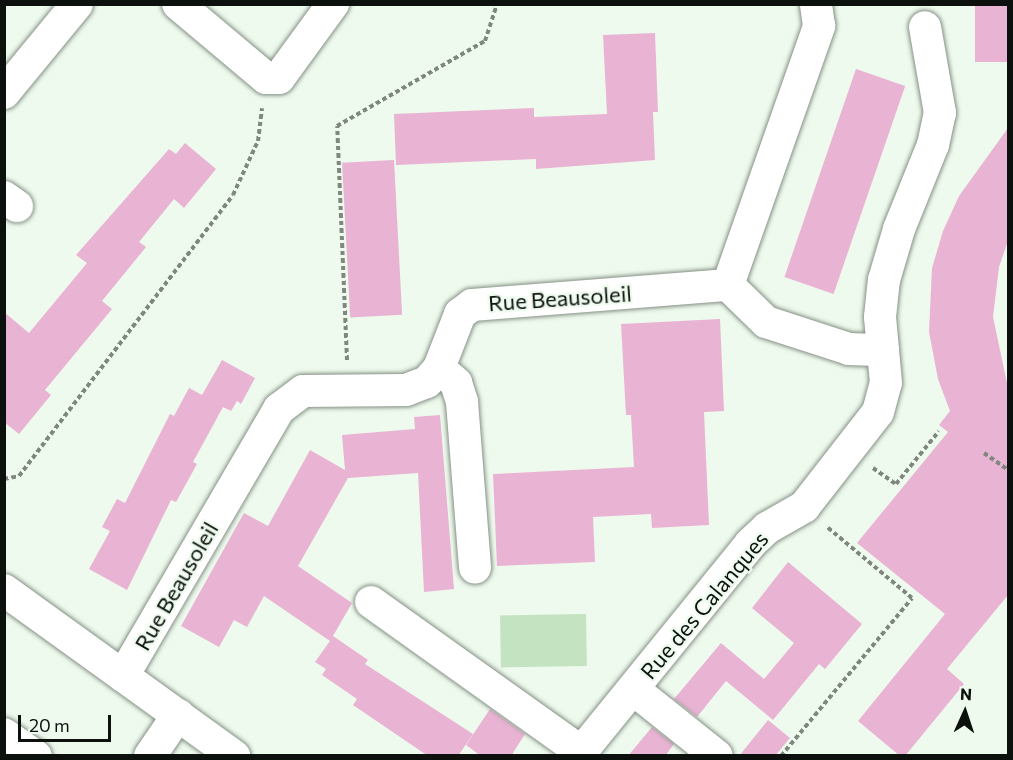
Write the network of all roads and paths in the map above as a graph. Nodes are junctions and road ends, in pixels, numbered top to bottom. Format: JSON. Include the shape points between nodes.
{"nodes":[{"id":1,"x":77,"y":4,"type":"edge"},
{"id":2,"x":333,"y":4,"type":"edge"},
{"id":3,"x":497,"y":4,"type":"edge"},
{"id":4,"x":816,"y":4,"type":"edge"},
{"id":5,"x":179,"y":5,"type":"edge"},
{"id":6,"x":925,"y":27,"type":"dead end"},
{"id":7,"x":266,"y":78,"type":"junction"},
{"id":8,"x":4,"y":93,"type":"edge"},
{"id":9,"x":728,"y":285,"type":"junction"},
{"id":10,"x":883,"y":350,"type":"junction"},
{"id":11,"x":439,"y":368,"type":"junction"},
{"id":12,"x":349,"y":391,"type":"junction"},
{"id":13,"x":939,"y":431,"type":"dead end"},
{"id":14,"x":849,"y":450,"type":"junction"},
{"id":15,"x":984,"y":453,"type":"dead end"},
{"id":16,"x":1008,"y":470,"type":"edge"},
{"id":17,"x":4,"y":479,"type":"edge"},
{"id":18,"x":804,"y":507,"type":"junction"},
{"id":19,"x":475,"y":567,"type":"dead end"},
{"id":20,"x":4,"y":590,"type":"edge"},
{"id":21,"x":371,"y":602,"type":"dead end"},
{"id":22,"x":123,"y":676,"type":"junction"},
{"id":23,"x":633,"y":689,"type":"junction"},
{"id":24,"x":178,"y":715,"type":"junction"},
{"id":25,"x":4,"y":735,"type":"edge"},
{"id":26,"x":579,"y":754,"type":"edge"},
{"id":27,"x":36,"y":756,"type":"edge"},
{"id":28,"x":150,"y":756,"type":"edge"},
{"id":29,"x":234,"y":756,"type":"edge"},
{"id":30,"x":717,"y":756,"type":"edge"},
{"id":31,"x":781,"y":756,"type":"edge"}],
"edges":[{"from":1,"to":8,"type":"street"},
{"from":2,"to":7,"type":"street","via":[[279,78]]},
{"from":3,"to":12,"type":"path","via":[[485,40],[337,126]]},
{"from":4,"to":9,"type":"street","via":[[819,26]]},
{"from":5,"to":7,"type":"street"},
{"from":6,"to":10,"type":"street","name":"Rue des Calanques","via":[[940,113],[939,129],[899,229],[884,280],[880,316]]},
{"from":7,"to":17,"type":"path","via":[[258,141],[233,195],[18,476]]},
{"from":9,"to":10,"type":"street","via":[[766,322],[849,349]]},
{"from":9,"to":11,"type":"street","name":"Rue Beausoleil","via":[[472,305],[460,314]]},
{"from":10,"to":14,"type":"street","name":"Rue des Calanques","via":[[886,383],[878,412]]},
{"from":11,"to":12,"type":"street","name":"Rue Beausoleil","via":[[427,382],[405,390]]},
{"from":11,"to":19,"type":"street","via":[[456,383],[462,402]]},
{"from":12,"to":22,"type":"street","name":"Rue Beausoleil","via":[[303,391],[279,409]]},
{"from":13,"to":14,"type":"path","via":[[896,484]]},
{"from":14,"to":18,"type":"street","name":"Rue des Calanques"},
{"from":15,"to":16,"type":"path"},
{"from":18,"to":23,"type":"street","name":"Rue des Calanques","via":[[767,528],[750,544]]},
{"from":18,"to":31,"type":"path","via":[[912,598]]},
{"from":20,"to":22,"type":"street"},
{"from":21,"to":26,"type":"street","name":"Rue des Calanques"},
{"from":22,"to":24,"type":"street"},
{"from":23,"to":26,"type":"street","name":"Rue des Calanques"},
{"from":23,"to":30,"type":"street"},
{"from":24,"to":28,"type":"street"},
{"from":24,"to":29,"type":"street"},
{"from":25,"to":27,"type":"street"}]}
